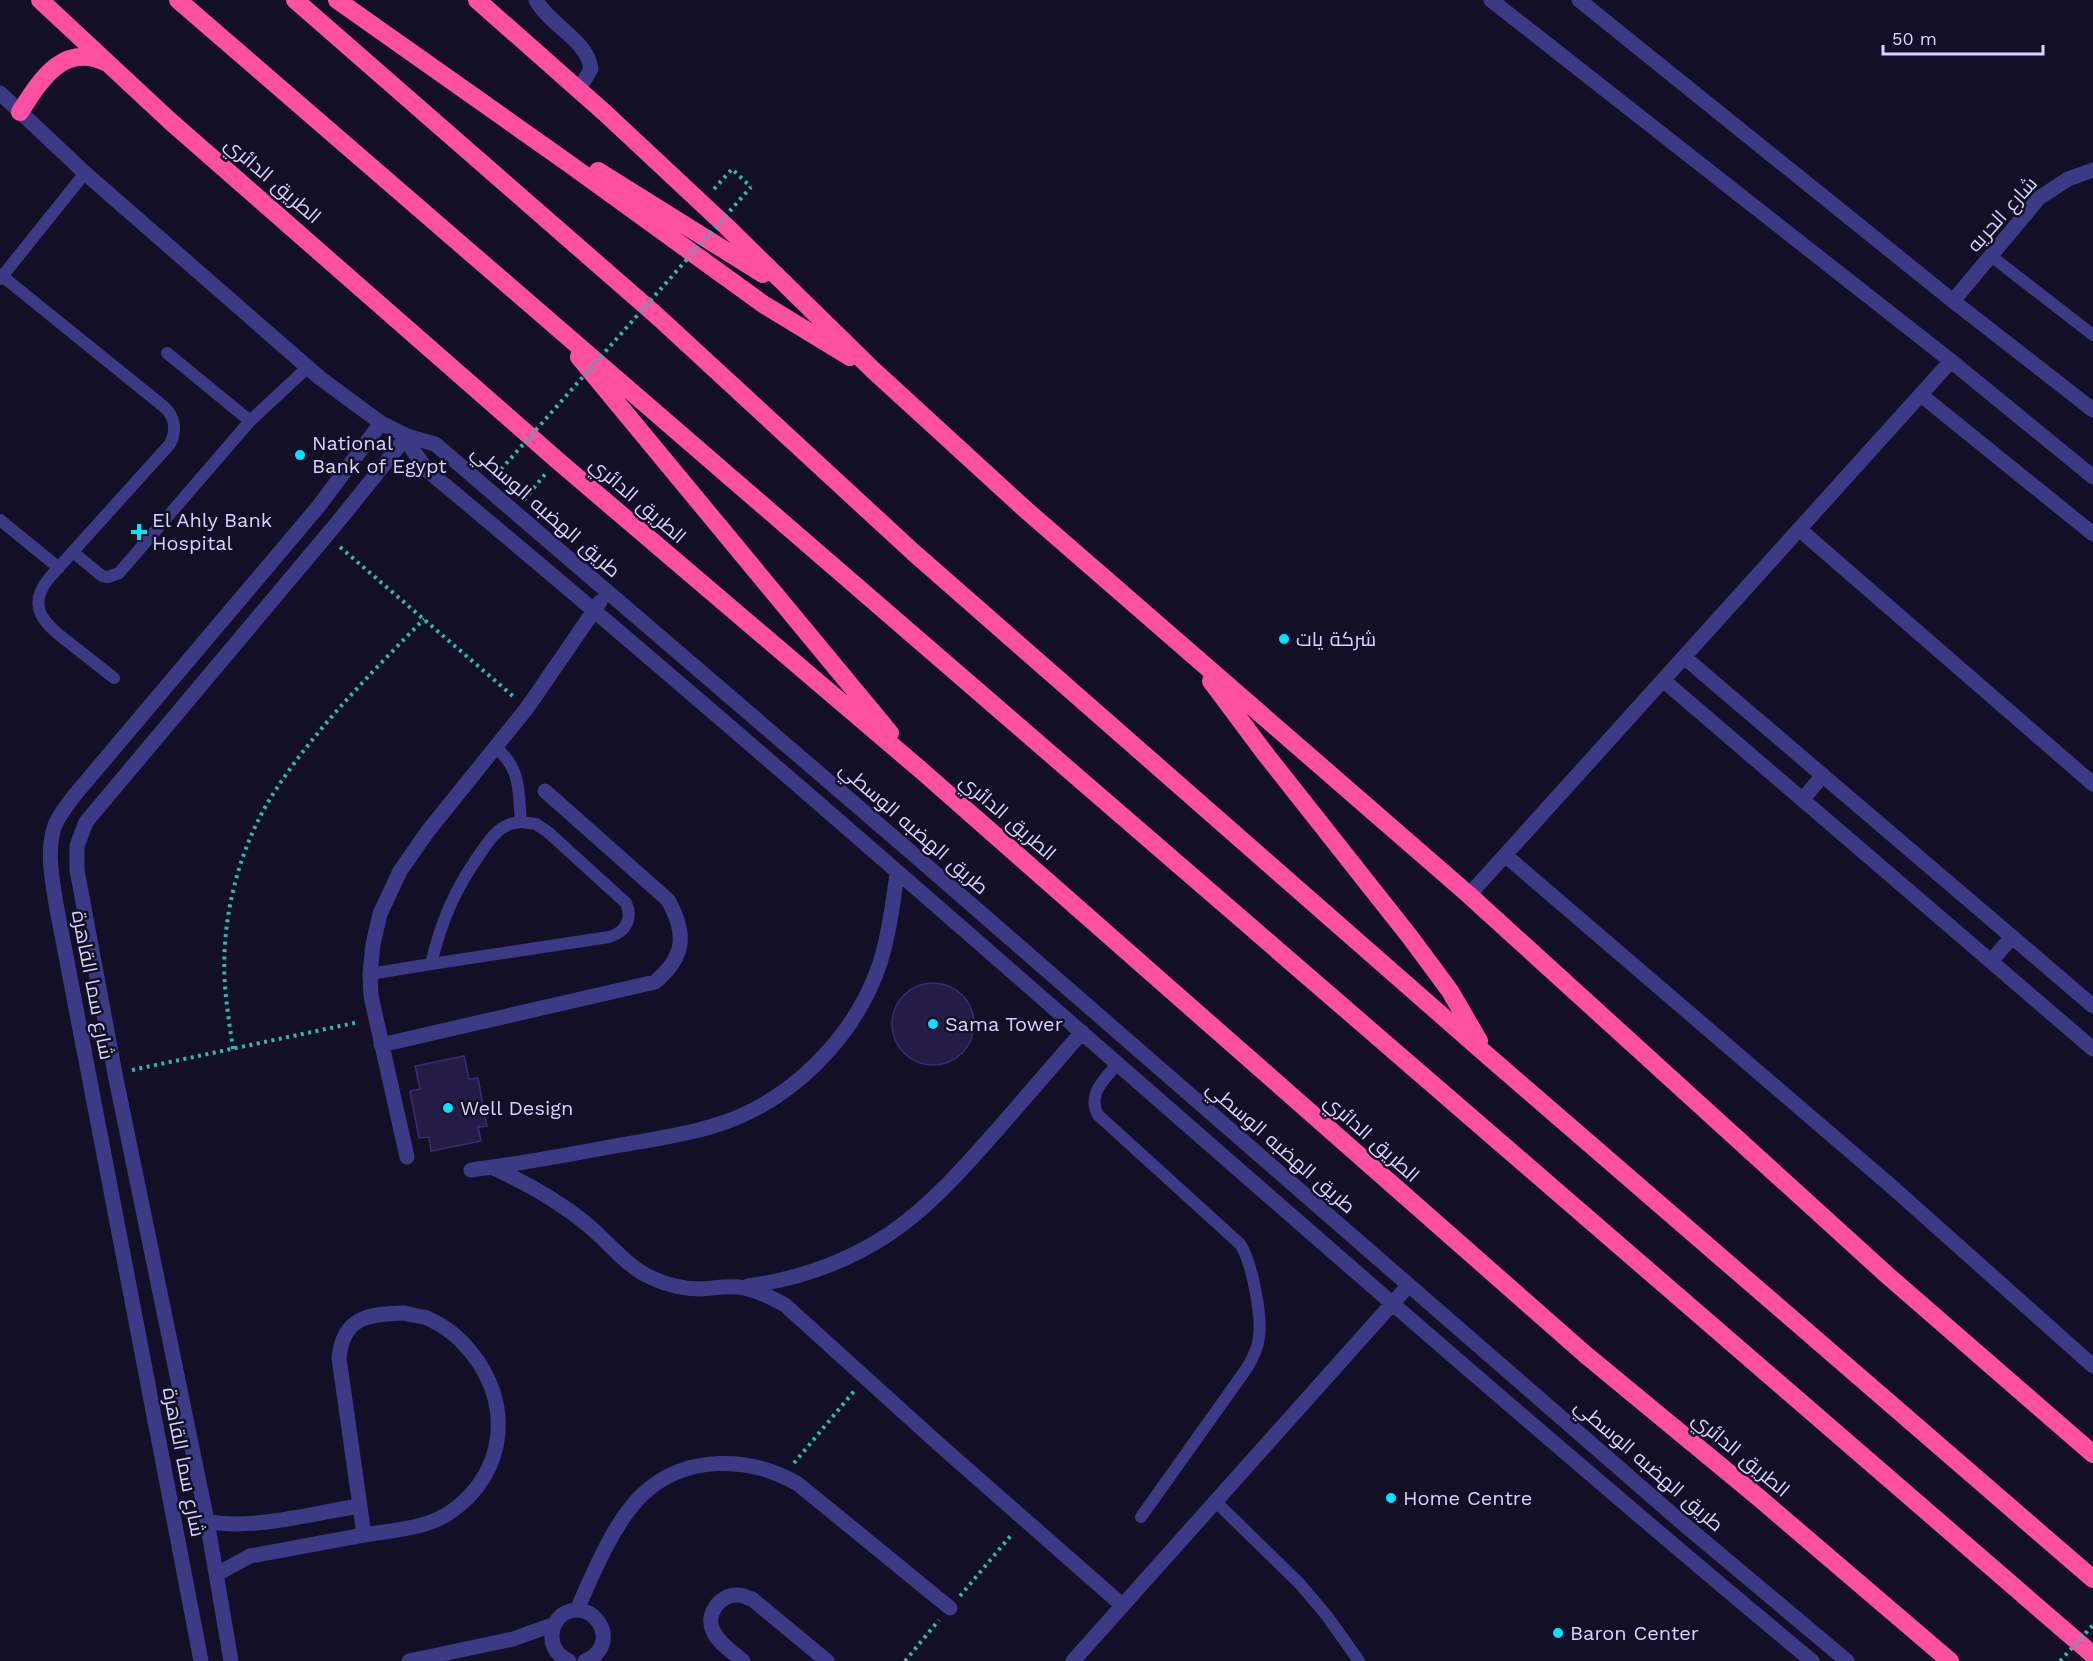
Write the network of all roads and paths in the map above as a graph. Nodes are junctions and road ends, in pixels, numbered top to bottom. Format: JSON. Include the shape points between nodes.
{"nodes":[{"id":1,"x":40,"y":0,"type":"edge"},
{"id":2,"x":178,"y":0,"type":"edge"},
{"id":3,"x":295,"y":0,"type":"edge"},
{"id":4,"x":337,"y":0,"type":"edge"},
{"id":5,"x":477,"y":0,"type":"edge"},
{"id":6,"x":536,"y":0,"type":"edge"},
{"id":7,"x":1491,"y":0,"type":"edge"},
{"id":8,"x":1580,"y":0,"type":"edge"},
{"id":9,"x":112,"y":66,"type":"junction"},
{"id":10,"x":579,"y":89,"type":"junction"},
{"id":11,"x":0,"y":93,"type":"edge"},
{"id":12,"x":20,"y":112,"type":"junction"},
{"id":13,"x":537,"y":141,"type":"junction"},
{"id":14,"x":2093,"y":170,"type":"edge"},
{"id":15,"x":86,"y":173,"type":"junction"},
{"id":16,"x":702,"y":203,"type":"junction"},
{"id":17,"x":1991,"y":256,"type":"junction"},
{"id":18,"x":1,"y":278,"type":"edge"},
{"id":19,"x":793,"y":292,"type":"junction"},
{"id":20,"x":1953,"y":302,"type":"junction"},
{"id":21,"x":545,"y":316,"type":"junction"},
{"id":22,"x":2093,"y":335,"type":"edge"},
{"id":23,"x":167,"y":353,"type":"dead end"},
{"id":24,"x":1951,"y":361,"type":"junction"},
{"id":25,"x":308,"y":367,"type":"junction"},
{"id":26,"x":873,"y":370,"type":"junction"},
{"id":27,"x":1921,"y":395,"type":"junction"},
{"id":28,"x":2093,"y":410,"type":"edge"},
{"id":29,"x":250,"y":421,"type":"junction"},
{"id":30,"x":381,"y":423,"type":"junction"},
{"id":31,"x":407,"y":436,"type":"junction"},
{"id":32,"x":557,"y":460,"type":"junction"},
{"id":33,"x":496,"y":475,"type":"dead end"},
{"id":34,"x":2093,"y":477,"type":"edge"},
{"id":35,"x":527,"y":497,"type":"dead end"},
{"id":36,"x":318,"y":507,"type":"junction"},
{"id":37,"x":0,"y":520,"type":"edge"},
{"id":38,"x":337,"y":523,"type":"junction"},
{"id":39,"x":1799,"y":530,"type":"junction"},
{"id":40,"x":2093,"y":534,"type":"edge"},
{"id":41,"x":326,"y":535,"type":"junction"},
{"id":42,"x":74,"y":552,"type":"junction"},
{"id":43,"x":59,"y":568,"type":"junction"},
{"id":44,"x":607,"y":592,"type":"junction"},
{"id":45,"x":594,"y":610,"type":"junction"},
{"id":46,"x":424,"y":619,"type":"junction"},
{"id":47,"x":1191,"y":654,"type":"junction"},
{"id":48,"x":1684,"y":657,"type":"junction"},
{"id":49,"x":114,"y":678,"type":"dead end"},
{"id":50,"x":1664,"y":680,"type":"junction"},
{"id":51,"x":527,"y":708,"type":"junction"},
{"id":52,"x":495,"y":747,"type":"junction"},
{"id":53,"x":922,"y":771,"type":"junction"},
{"id":54,"x":1823,"y":775,"type":"junction"},
{"id":55,"x":2093,"y":784,"type":"edge"},
{"id":56,"x":545,"y":791,"type":"dead end"},
{"id":57,"x":73,"y":797,"type":"junction"},
{"id":58,"x":1803,"y":799,"type":"junction"},
{"id":59,"x":94,"y":813,"type":"junction"},
{"id":60,"x":521,"y":822,"type":"junction"},
{"id":61,"x":1505,"y":855,"type":"junction"},
{"id":62,"x":897,"y":874,"type":"junction"},
{"id":63,"x":1469,"y":895,"type":"junction"},
{"id":64,"x":2012,"y":938,"type":"junction"},
{"id":65,"x":1012,"y":941,"type":"junction"},
{"id":66,"x":997,"y":959,"type":"junction"},
{"id":67,"x":1991,"y":961,"type":"junction"},
{"id":68,"x":431,"y":964,"type":"junction"},
{"id":69,"x":370,"y":974,"type":"junction"},
{"id":70,"x":2093,"y":1006,"type":"edge"},
{"id":71,"x":375,"y":1018,"type":"junction"},
{"id":72,"x":1082,"y":1032,"type":"junction"},
{"id":73,"x":381,"y":1045,"type":"junction"},
{"id":74,"x":233,"y":1049,"type":"junction"},
{"id":75,"x":2093,"y":1049,"type":"edge"},
{"id":76,"x":1488,"y":1056,"type":"junction"},
{"id":77,"x":1117,"y":1064,"type":"junction"},
{"id":78,"x":116,"y":1074,"type":"junction"},
{"id":79,"x":407,"y":1157,"type":"dead end"},
{"id":80,"x":491,"y":1167,"type":"junction"},
{"id":81,"x":471,"y":1170,"type":"dead end"},
{"id":82,"x":1408,"y":1286,"type":"junction"},
{"id":83,"x":741,"y":1287,"type":"junction"},
{"id":84,"x":1392,"y":1303,"type":"junction"},
{"id":85,"x":2093,"y":1366,"type":"edge"},
{"id":86,"x":865,"y":1378,"type":"junction"},
{"id":87,"x":2093,"y":1454,"type":"edge"},
{"id":88,"x":783,"y":1475,"type":"junction"},
{"id":89,"x":1215,"y":1501,"type":"junction"},
{"id":90,"x":359,"y":1506,"type":"junction"},
{"id":91,"x":1141,"y":1517,"type":"dead end"},
{"id":92,"x":1025,"y":1519,"type":"junction"},
{"id":93,"x":207,"y":1521,"type":"junction"},
{"id":94,"x":364,"y":1535,"type":"junction"},
{"id":95,"x":217,"y":1574,"type":"junction"},
{"id":96,"x":2093,"y":1580,"type":"edge"},
{"id":97,"x":1122,"y":1605,"type":"junction"},
{"id":98,"x":950,"y":1608,"type":"junction"},
{"id":99,"x":577,"y":1610,"type":"junction"},
{"id":100,"x":555,"y":1624,"type":"junction"},
{"id":101,"x":2093,"y":1625,"type":"edge"},
{"id":102,"x":2093,"y":1654,"type":"edge"},
{"id":103,"x":201,"y":1661,"type":"edge"},
{"id":104,"x":231,"y":1661,"type":"edge"},
{"id":105,"x":409,"y":1661,"type":"edge"},
{"id":106,"x":569,"y":1661,"type":"edge"},
{"id":107,"x":587,"y":1661,"type":"edge"},
{"id":108,"x":743,"y":1661,"type":"edge"},
{"id":109,"x":827,"y":1661,"type":"edge"},
{"id":110,"x":905,"y":1661,"type":"edge"},
{"id":111,"x":1073,"y":1661,"type":"edge"},
{"id":112,"x":1359,"y":1661,"type":"edge"},
{"id":113,"x":1812,"y":1661,"type":"edge"},
{"id":114,"x":1847,"y":1661,"type":"edge"},
{"id":115,"x":1950,"y":1661,"type":"edge"},
{"id":116,"x":2060,"y":1661,"type":"edge"}],
"edges":[{"from":1,"to":9,"type":"highway","name":"الطريق الدائري"},
{"from":2,"to":21,"type":"highway"},
{"from":3,"to":76,"type":"highway","via":[[656,315],[913,552]]},
{"from":4,"to":13,"type":"highway"},
{"from":5,"to":10,"type":"highway"},
{"from":6,"to":10,"type":"street","via":[[589,59],[591,69]]},
{"from":7,"to":24,"type":"street"},
{"from":8,"to":20,"type":"street"},
{"from":9,"to":12,"type":"highway","via":[[87,58],[62,62],[41,79]]},
{"from":9,"to":32,"type":"highway","name":"الطريق الدائري"},
{"from":10,"to":16,"type":"highway"},
{"from":11,"to":12,"type":"street","name":"طريق الهضبه الوسطي"},
{"from":12,"to":15,"type":"street","name":"طريق الهضبه الوسطي"},
{"from":13,"to":19,"type":"highway","via":[[598,171]]},
{"from":13,"to":26,"type":"highway","via":[[763,304]]},
{"from":14,"to":17,"type":"street","name":"شارع الحريه","via":[[2068,179],[2039,198]]},
{"from":15,"to":18,"type":"lane"},
{"from":15,"to":25,"type":"street","name":"طريق الهضبه الوسطي"},
{"from":16,"to":19,"type":"highway"},
{"from":16,"to":33,"type":"path","bridge":true,"via":[[732,169],[751,187]]},
{"from":17,"to":20,"type":"street","name":"شارع الحريه"},
{"from":17,"to":22,"type":"lane"},
{"from":18,"to":42,"type":"lane","via":[[163,406],[174,423],[170,444]]},
{"from":19,"to":26,"type":"highway"},
{"from":20,"to":28,"type":"street"},
{"from":21,"to":53,"type":"highway"},
{"from":21,"to":102,"type":"highway"},
{"from":23,"to":29,"type":"lane"},
{"from":24,"to":27,"type":"street"},
{"from":24,"to":34,"type":"street"},
{"from":25,"to":29,"type":"lane"},
{"from":25,"to":30,"type":"street","name":"طريق الهضبه الوسطي"},
{"from":26,"to":47,"type":"highway"},
{"from":27,"to":39,"type":"street"},
{"from":27,"to":40,"type":"street"},
{"from":29,"to":42,"type":"lane","via":[[119,573],[102,576]]},
{"from":30,"to":31,"type":"street","name":"طريق الهضبه الوسطي"},
{"from":30,"to":36,"type":"street","name":"شارع سما القاهرة"},
{"from":31,"to":38,"type":"street","name":"شارع سما القاهرة"},
{"from":31,"to":44,"type":"street","name":"طريق الهضبه الوسطي","via":[[435,444]]},
{"from":31,"to":45,"type":"street","via":[[428,471]]},
{"from":32,"to":35,"type":"path"},
{"from":32,"to":53,"type":"highway","name":"الطريق الدائري"},
{"from":36,"to":38,"type":"street"},
{"from":36,"to":57,"type":"street","name":"شارع سما القاهرة"},
{"from":37,"to":43,"type":"lane"},
{"from":38,"to":41,"type":"street","name":"شارع سما القاهرة"},
{"from":39,"to":48,"type":"street"},
{"from":39,"to":55,"type":"street"},
{"from":41,"to":46,"type":"path"},
{"from":41,"to":59,"type":"street","name":"شارع سما القاهرة"},
{"from":42,"to":43,"type":"lane"},
{"from":43,"to":49,"type":"lane","via":[[40,592],[42,619]]},
{"from":44,"to":45,"type":"street"},
{"from":44,"to":65,"type":"street","name":"طريق الهضبه الوسطي"},
{"from":45,"to":51,"type":"street"},
{"from":45,"to":62,"type":"street"},
{"from":46,"to":51,"type":"path"},
{"from":46,"to":74,"type":"path","via":[[302,753],[272,796],[248,843],[232,893],[225,945],[225,997]]},
{"from":47,"to":63,"type":"highway"},
{"from":47,"to":76,"type":"highway","via":[[1450,991]]},
{"from":48,"to":50,"type":"street"},
{"from":48,"to":54,"type":"street"},
{"from":50,"to":58,"type":"street"},
{"from":50,"to":61,"type":"street"},
{"from":51,"to":52,"type":"street"},
{"from":52,"to":60,"type":"lane","via":[[513,765]]},
{"from":52,"to":69,"type":"street","via":[[400,871],[380,914]]},
{"from":53,"to":115,"type":"highway","name":"الطريق الدائري","via":[[1563,1336]]},
{"from":54,"to":58,"type":"street"},
{"from":54,"to":64,"type":"street"},
{"from":56,"to":73,"type":"street","via":[[668,900],[681,934],[678,953],[669,970],[655,982]]},
{"from":57,"to":59,"type":"street"},
{"from":57,"to":103,"type":"street","name":"شارع سما القاهرة","via":[[51,837],[56,904]]},
{"from":58,"to":67,"type":"street"},
{"from":59,"to":78,"type":"street","name":"شارع سما القاهرة","via":[[77,846],[76,870]]},
{"from":60,"to":68,"type":"lane","via":[[507,825],[495,834],[467,872],[447,911]]},
{"from":60,"to":68,"type":"lane","via":[[536,824],[548,832],[627,903],[627,925],[609,937]]},
{"from":61,"to":63,"type":"street"},
{"from":61,"to":85,"type":"street"},
{"from":62,"to":66,"type":"street"},
{"from":62,"to":80,"type":"street","via":[[880,964],[860,1007],[832,1047],[798,1080],[758,1107],[714,1126]]},
{"from":63,"to":87,"type":"highway","via":[[1887,1275]]},
{"from":64,"to":67,"type":"street"},
{"from":64,"to":70,"type":"street"},
{"from":65,"to":66,"type":"street"},
{"from":65,"to":82,"type":"street","name":"طريق الهضبه الوسطي"},
{"from":66,"to":72,"type":"street"},
{"from":67,"to":75,"type":"street"},
{"from":68,"to":69,"type":"lane"},
{"from":69,"to":71,"type":"street"},
{"from":71,"to":73,"type":"street"},
{"from":71,"to":74,"type":"path"},
{"from":72,"to":77,"type":"street"},
{"from":72,"to":83,"type":"street","via":[[960,1172],[914,1216],[880,1240],[833,1264]]},
{"from":73,"to":79,"type":"street"},
{"from":74,"to":78,"type":"path"},
{"from":76,"to":96,"type":"highway"},
{"from":77,"to":84,"type":"street"},
{"from":77,"to":91,"type":"lane","via":[[1096,1091],[1094,1104],[1098,1115],[1240,1244],[1249,1260],[1259,1325],[1257,1348],[1247,1368]]},
{"from":78,"to":93,"type":"street","name":"شارع سما القاهرة"},
{"from":80,"to":81,"type":"street"},
{"from":80,"to":83,"type":"street","via":[[567,1209],[630,1265],[652,1278],[677,1286]]},
{"from":82,"to":84,"type":"street"},
{"from":82,"to":114,"type":"street","name":"طريق الهضبه الوسطي"},
{"from":83,"to":86,"type":"street","via":[[764,1293],[785,1305]]},
{"from":84,"to":89,"type":"street"},
{"from":84,"to":113,"type":"street"},
{"from":86,"to":88,"type":"path"},
{"from":86,"to":92,"type":"street"},
{"from":88,"to":98,"type":"street","via":[[812,1494]]},
{"from":88,"to":99,"type":"street","via":[[753,1465],[716,1463],[658,1482],[642,1495],[621,1524]]},
{"from":89,"to":97,"type":"street"},
{"from":89,"to":112,"type":"lane","via":[[1300,1584]]},
{"from":90,"to":93,"type":"street","via":[[246,1524]]},
{"from":90,"to":94,"type":"street"},
{"from":90,"to":94,"type":"street","via":[[339,1358],[341,1341],[350,1327],[364,1317],[404,1313],[426,1318],[465,1345],[492,1384],[499,1432],[494,1455],[484,1478],[450,1512],[429,1523]]},
{"from":92,"to":97,"type":"street"},
{"from":92,"to":98,"type":"path"},
{"from":93,"to":95,"type":"street","name":"شارع سما القاهرة"},
{"from":94,"to":95,"type":"street","via":[[250,1557]]},
{"from":95,"to":104,"type":"street","name":"شارع سما القاهرة"},
{"from":97,"to":111,"type":"street"},
{"from":98,"to":110,"type":"path"},
{"from":99,"to":100,"type":"street","via":[[560,1617]]},
{"from":99,"to":107,"type":"street","via":[[594,1616],[603,1631],[600,1648]]},
{"from":100,"to":105,"type":"street","via":[[513,1639]]},
{"from":100,"to":106,"type":"street","via":[[552,1641],[561,1657]]},
{"from":101,"to":116,"type":"path","bridge":true},
{"from":108,"to":109,"type":"street","via":[[711,1629],[716,1604],[740,1595],[752,1599]]}]}
